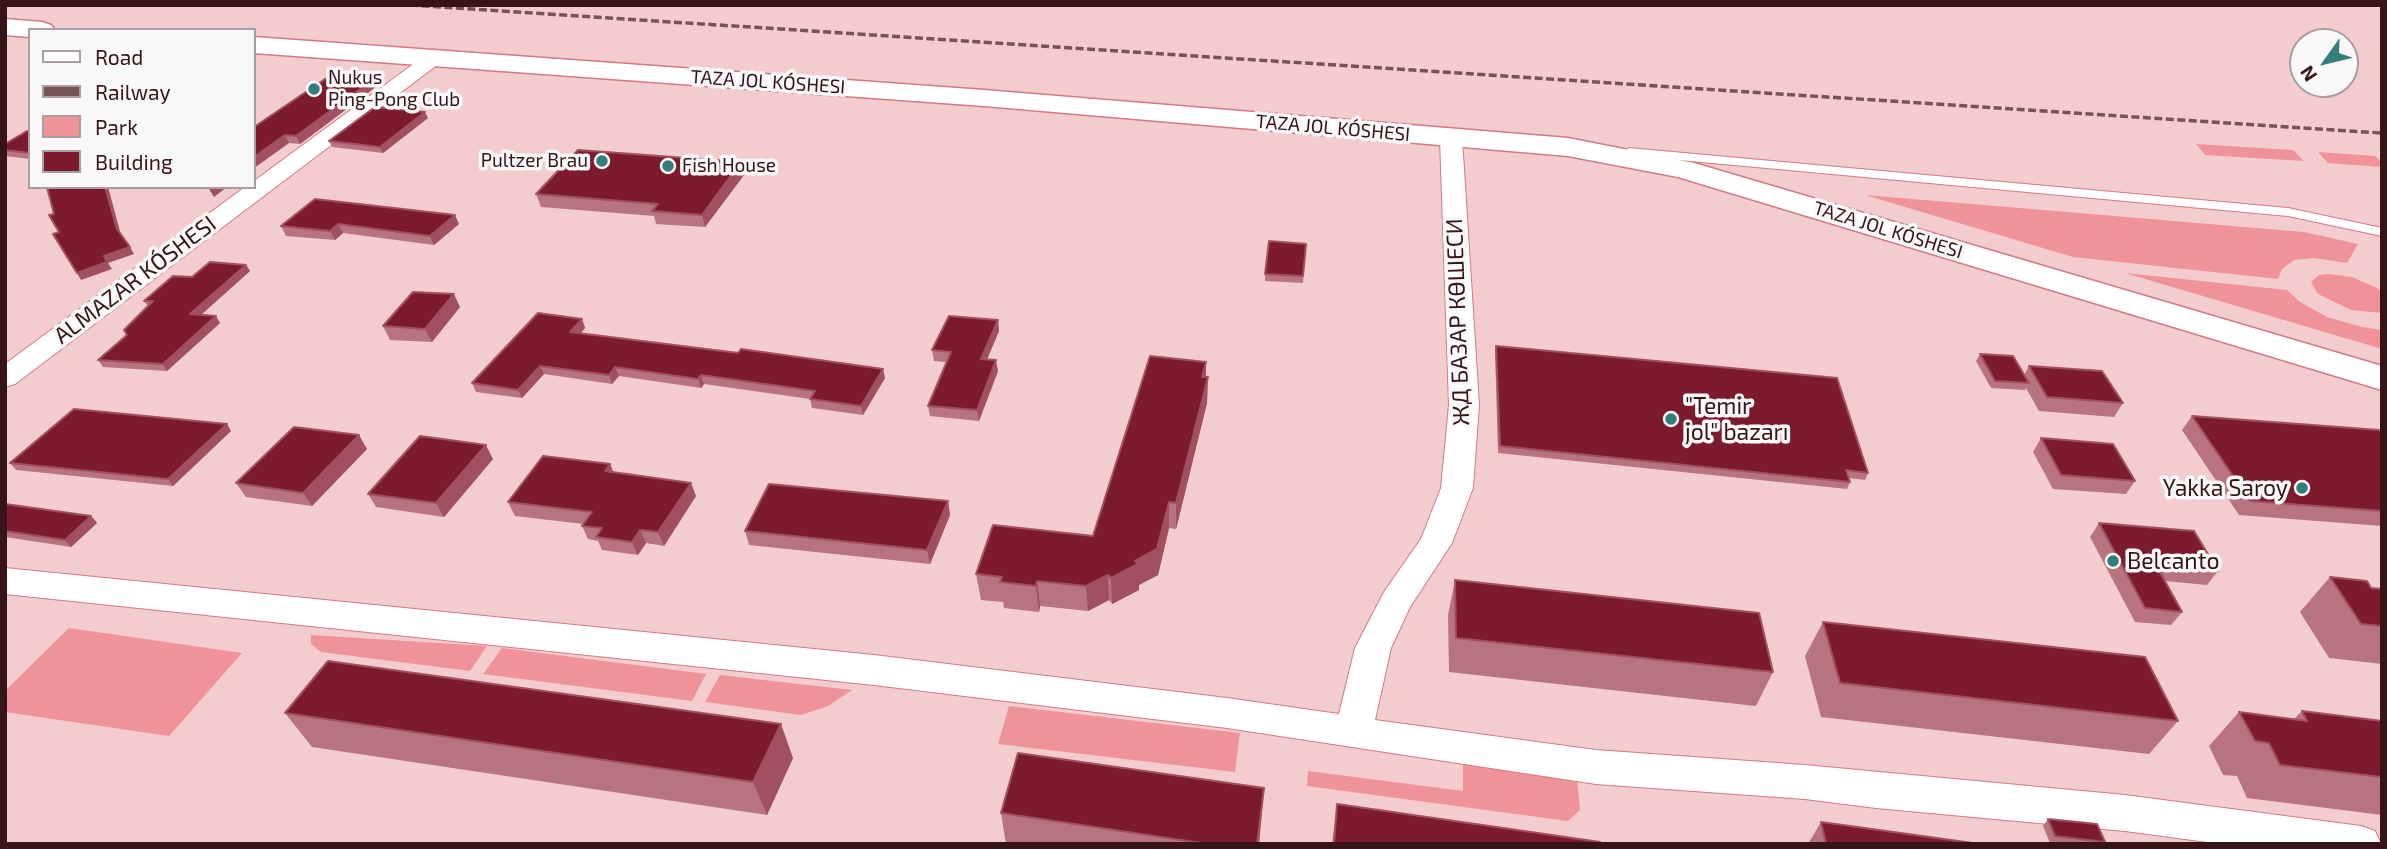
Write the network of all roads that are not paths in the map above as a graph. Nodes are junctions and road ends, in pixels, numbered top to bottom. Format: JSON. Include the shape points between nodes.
{"nodes":[{"id":1,"x":5,"y":27,"type":"edge"},
{"id":2,"x":28,"y":29,"type":"edge"},
{"id":3,"x":256,"y":45,"type":"edge"},
{"id":4,"x":434,"y":58,"type":"junction"},
{"id":5,"x":1451,"y":138,"type":"junction"},
{"id":6,"x":1567,"y":147,"type":"junction"},
{"id":7,"x":2382,"y":232,"type":"edge"},
{"id":8,"x":5,"y":377,"type":"edge"},
{"id":9,"x":2382,"y":378,"type":"edge"},
{"id":10,"x":5,"y":581,"type":"edge"},
{"id":11,"x":1353,"y":733,"type":"junction"},
{"id":12,"x":2361,"y":844,"type":"edge"}],
"edges":[{"from":1,"to":2,"type":"main road"},
{"from":3,"to":4,"type":"main road","name":"TAZA JOL KÓSHESI"},
{"from":4,"to":5,"type":"main road","name":"TAZA JOL KÓSHESI"},
{"from":4,"to":8,"type":"street","name":"ALMAZAR KÓSHESI"},
{"from":5,"to":6,"type":"main road","name":"TAZA JOL KÓSHESI"},
{"from":5,"to":11,"type":"street","name":"ЖД БАЗАР КӨШЕСИ","via":[[1464,405],[1457,488],[1436,543],[1396,601],[1373,648]]},
{"from":6,"to":7,"type":"lane","via":[[2288,212]]},
{"from":6,"to":9,"type":"main road","name":"TAZA JOL KÓSHESI","via":[[1683,169]]},
{"from":10,"to":11,"type":"street","via":[[874,670]]},
{"from":11,"to":12,"type":"street","via":[[1596,766],[2124,813]]}]}
